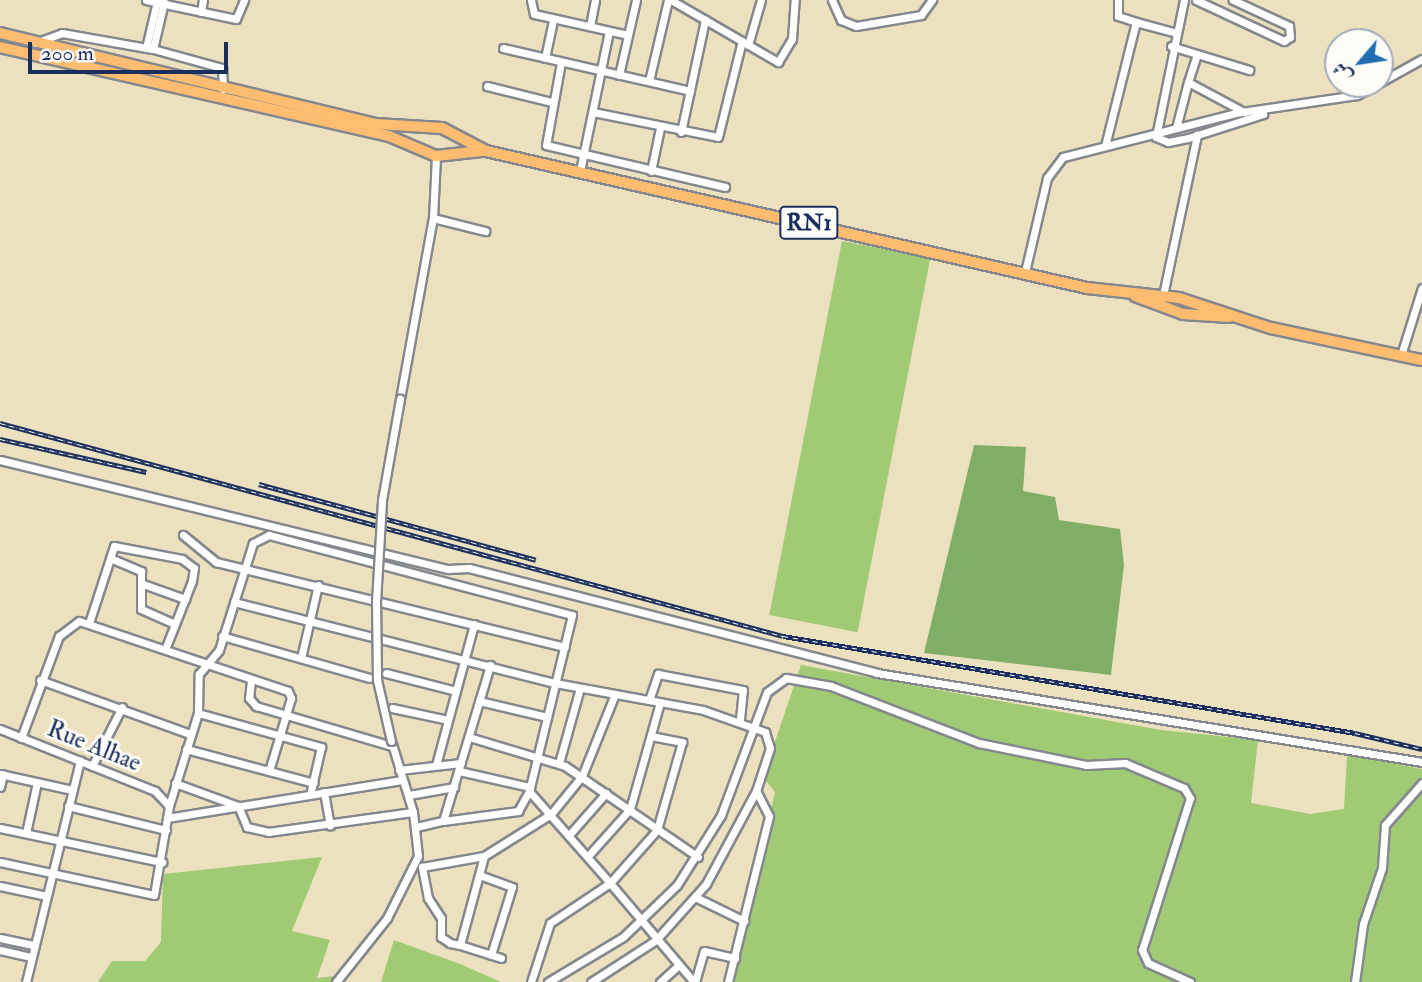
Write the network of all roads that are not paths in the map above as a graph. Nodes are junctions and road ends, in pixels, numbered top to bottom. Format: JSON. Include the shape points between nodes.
{"nodes":[{"id":1,"x":146,"y":0,"type":"edge"},
{"id":2,"x":203,"y":0,"type":"edge"},
{"id":3,"x":244,"y":0,"type":"edge"},
{"id":4,"x":531,"y":0,"type":"edge"},
{"id":5,"x":594,"y":0,"type":"edge"},
{"id":6,"x":636,"y":0,"type":"edge"},
{"id":7,"x":669,"y":0,"type":"edge"},
{"id":8,"x":761,"y":0,"type":"edge"},
{"id":9,"x":795,"y":0,"type":"edge"},
{"id":10,"x":832,"y":0,"type":"edge"},
{"id":11,"x":932,"y":0,"type":"edge"},
{"id":12,"x":1118,"y":0,"type":"edge"},
{"id":13,"x":1184,"y":0,"type":"edge"},
{"id":14,"x":1196,"y":0,"type":"edge"},
{"id":15,"x":1233,"y":0,"type":"edge"},
{"id":16,"x":161,"y":2,"type":"edge"},
{"id":17,"x":201,"y":12,"type":"junction"},
{"id":18,"x":553,"y":19,"type":"junction"},
{"id":19,"x":705,"y":20,"type":"junction"},
{"id":20,"x":1136,"y":22,"type":"junction"},
{"id":21,"x":590,"y":26,"type":"junction"},
{"id":22,"x":609,"y":31,"type":"junction"},
{"id":23,"x":1174,"y":32,"type":"junction"},
{"id":24,"x":0,"y":33,"type":"edge"},
{"id":25,"x":628,"y":35,"type":"junction"},
{"id":26,"x":35,"y":43,"type":"junction"},
{"id":27,"x":745,"y":43,"type":"junction"},
{"id":28,"x":1171,"y":46,"type":"junction"},
{"id":29,"x":0,"y":47,"type":"edge"},
{"id":30,"x":150,"y":48,"type":"junction"},
{"id":31,"x":503,"y":48,"type":"dead end"},
{"id":32,"x":1197,"y":54,"type":"junction"},
{"id":33,"x":545,"y":58,"type":"junction"},
{"id":34,"x":1422,"y":59,"type":"edge"},
{"id":35,"x":561,"y":62,"type":"junction"},
{"id":36,"x":1249,"y":70,"type":"dead end"},
{"id":37,"x":602,"y":71,"type":"junction"},
{"id":38,"x":619,"y":75,"type":"junction"},
{"id":39,"x":649,"y":80,"type":"junction"},
{"id":40,"x":1188,"y":82,"type":"junction"},
{"id":41,"x":487,"y":86,"type":"dead end"},
{"id":42,"x":223,"y":89,"type":"junction"},
{"id":43,"x":690,"y":90,"type":"junction"},
{"id":44,"x":551,"y":103,"type":"junction"},
{"id":45,"x":1244,"y":112,"type":"junction"},
{"id":46,"x":1267,"y":112,"type":"junction"},
{"id":47,"x":593,"y":113,"type":"junction"},
{"id":48,"x":660,"y":128,"type":"junction"},
{"id":49,"x":1176,"y":128,"type":"junction"},
{"id":50,"x":430,"y":131,"type":"junction"},
{"id":51,"x":681,"y":132,"type":"junction"},
{"id":52,"x":1197,"y":135,"type":"junction"},
{"id":53,"x":451,"y":136,"type":"junction"},
{"id":54,"x":1156,"y":137,"type":"junction"},
{"id":55,"x":1105,"y":146,"type":"junction"},
{"id":56,"x":426,"y":148,"type":"junction"},
{"id":57,"x":486,"y":151,"type":"junction"},
{"id":58,"x":442,"y":154,"type":"junction"},
{"id":59,"x":583,"y":155,"type":"junction"},
{"id":60,"x":651,"y":170,"type":"junction"},
{"id":61,"x":579,"y":171,"type":"junction"},
{"id":62,"x":661,"y":173,"type":"junction"},
{"id":63,"x":725,"y":187,"type":"dead end"},
{"id":64,"x":657,"y":188,"type":"junction"},
{"id":65,"x":433,"y":218,"type":"junction"},
{"id":66,"x":485,"y":231,"type":"dead end"},
{"id":67,"x":1025,"y":272,"type":"junction"},
{"id":68,"x":1422,"y":288,"type":"edge"},
{"id":69,"x":1132,"y":295,"type":"junction"},
{"id":70,"x":1163,"y":295,"type":"junction"},
{"id":71,"x":1160,"y":308,"type":"junction"},
{"id":72,"x":1191,"y":309,"type":"junction"},
{"id":73,"x":1401,"y":355,"type":"junction"},
{"id":74,"x":1422,"y":360,"type":"edge"},
{"id":75,"x":0,"y":460,"type":"edge"},
{"id":76,"x":183,"y":535,"type":"dead end"},
{"id":77,"x":110,"y":558,"type":"junction"},
{"id":78,"x":245,"y":567,"type":"junction"},
{"id":79,"x":143,"y":584,"type":"junction"},
{"id":80,"x":318,"y":585,"type":"junction"},
{"id":81,"x":185,"y":599,"type":"junction"},
{"id":82,"x":234,"y":602,"type":"junction"},
{"id":83,"x":311,"y":620,"type":"junction"},
{"id":84,"x":89,"y":622,"type":"junction"},
{"id":85,"x":175,"y":624,"type":"junction"},
{"id":86,"x":474,"y":624,"type":"junction"},
{"id":87,"x":222,"y":636,"type":"junction"},
{"id":88,"x":166,"y":647,"type":"junction"},
{"id":89,"x":565,"y":647,"type":"junction"},
{"id":90,"x":465,"y":657,"type":"junction"},
{"id":91,"x":301,"y":658,"type":"junction"},
{"id":92,"x":209,"y":662,"type":"junction"},
{"id":93,"x":490,"y":665,"type":"junction"},
{"id":94,"x":386,"y":673,"type":"dead end"},
{"id":95,"x":369,"y":678,"type":"dead end"},
{"id":96,"x":40,"y":680,"type":"junction"},
{"id":97,"x":251,"y":680,"type":"junction"},
{"id":98,"x":555,"y":683,"type":"junction"},
{"id":99,"x":580,"y":688,"type":"junction"},
{"id":100,"x":456,"y":691,"type":"junction"},
{"id":101,"x":615,"y":694,"type":"junction"},
{"id":102,"x":479,"y":701,"type":"junction"},
{"id":103,"x":649,"y":701,"type":"junction"},
{"id":104,"x":660,"y":702,"type":"junction"},
{"id":105,"x":121,"y":707,"type":"junction"},
{"id":106,"x":392,"y":708,"type":"dead end"},
{"id":107,"x":198,"y":713,"type":"junction"},
{"id":108,"x":287,"y":715,"type":"junction"},
{"id":109,"x":547,"y":717,"type":"junction"},
{"id":110,"x":448,"y":720,"type":"junction"},
{"id":111,"x":740,"y":721,"type":"junction"},
{"id":112,"x":756,"y":727,"type":"junction"},
{"id":113,"x":0,"y":729,"type":"edge"},
{"id":114,"x":190,"y":734,"type":"junction"},
{"id":115,"x":282,"y":734,"type":"junction"},
{"id":116,"x":650,"y":736,"type":"junction"},
{"id":117,"x":469,"y":737,"type":"junction"},
{"id":118,"x":21,"y":738,"type":"junction"},
{"id":119,"x":391,"y":743,"type":"junction"},
{"id":120,"x":186,"y":749,"type":"junction"},
{"id":121,"x":538,"y":753,"type":"junction"},
{"id":122,"x":80,"y":761,"type":"junction"},
{"id":123,"x":1422,"y":762,"type":"edge"},
{"id":124,"x":559,"y":763,"type":"junction"},
{"id":125,"x":436,"y":765,"type":"junction"},
{"id":126,"x":92,"y":766,"type":"junction"},
{"id":127,"x":460,"y":767,"type":"junction"},
{"id":128,"x":399,"y":770,"type":"junction"},
{"id":129,"x":269,"y":771,"type":"junction"},
{"id":130,"x":1,"y":774,"type":"edge"},
{"id":131,"x":582,"y":776,"type":"junction"},
{"id":132,"x":402,"y":780,"type":"junction"},
{"id":133,"x":37,"y":782,"type":"junction"},
{"id":134,"x":175,"y":783,"type":"junction"},
{"id":135,"x":314,"y":783,"type":"junction"},
{"id":136,"x":1422,"y":783,"type":"edge"},
{"id":137,"x":0,"y":787,"type":"edge"},
{"id":138,"x":454,"y":787,"type":"junction"},
{"id":139,"x":529,"y":789,"type":"junction"},
{"id":140,"x":72,"y":790,"type":"junction"},
{"id":141,"x":756,"y":791,"type":"junction"},
{"id":142,"x":324,"y":792,"type":"junction"},
{"id":143,"x":606,"y":793,"type":"junction"},
{"id":144,"x":310,"y":795,"type":"junction"},
{"id":145,"x":409,"y":795,"type":"junction"},
{"id":146,"x":68,"y":806,"type":"junction"},
{"id":147,"x":169,"y":806,"type":"junction"},
{"id":148,"x":238,"y":806,"type":"junction"},
{"id":149,"x":630,"y":810,"type":"junction"},
{"id":150,"x":413,"y":812,"type":"junction"},
{"id":151,"x":551,"y":814,"type":"junction"},
{"id":152,"x":167,"y":818,"type":"junction"},
{"id":153,"x":443,"y":821,"type":"junction"},
{"id":154,"x":330,"y":825,"type":"junction"},
{"id":155,"x":416,"y":827,"type":"junction"},
{"id":156,"x":0,"y":828,"type":"edge"},
{"id":157,"x":166,"y":830,"type":"junction"},
{"id":158,"x":657,"y":830,"type":"junction"},
{"id":159,"x":26,"y":833,"type":"junction"},
{"id":160,"x":569,"y":835,"type":"junction"},
{"id":161,"x":60,"y":840,"type":"junction"},
{"id":162,"x":484,"y":856,"type":"junction"},
{"id":163,"x":588,"y":856,"type":"junction"},
{"id":164,"x":698,"y":857,"type":"junction"},
{"id":165,"x":0,"y":862,"type":"edge"},
{"id":166,"x":162,"y":862,"type":"junction"},
{"id":167,"x":52,"y":875,"type":"junction"},
{"id":168,"x":482,"y":876,"type":"junction"},
{"id":169,"x":610,"y":883,"type":"junction"},
{"id":170,"x":0,"y":886,"type":"edge"},
{"id":171,"x":47,"y":896,"type":"junction"},
{"id":172,"x":695,"y":897,"type":"junction"},
{"id":173,"x":744,"y":921,"type":"junction"},
{"id":174,"x":641,"y":922,"type":"junction"},
{"id":175,"x":0,"y":938,"type":"edge"},
{"id":176,"x":656,"y":940,"type":"junction"},
{"id":177,"x":34,"y":945,"type":"junction"},
{"id":178,"x":460,"y":945,"type":"junction"},
{"id":179,"x":0,"y":950,"type":"edge"},
{"id":180,"x":491,"y":954,"type":"junction"},
{"id":181,"x":31,"y":957,"type":"junction"},
{"id":182,"x":501,"y":958,"type":"dead end"},
{"id":183,"x":735,"y":958,"type":"junction"},
{"id":184,"x":678,"y":966,"type":"junction"},
{"id":185,"x":596,"y":981,"type":"edge"},
{"id":186,"x":26,"y":982,"type":"edge"},
{"id":187,"x":336,"y":982,"type":"edge"},
{"id":188,"x":531,"y":982,"type":"edge"},
{"id":189,"x":548,"y":982,"type":"edge"},
{"id":190,"x":660,"y":982,"type":"edge"},
{"id":191,"x":695,"y":982,"type":"edge"},
{"id":192,"x":728,"y":982,"type":"edge"},
{"id":193,"x":1190,"y":982,"type":"edge"},
{"id":194,"x":1355,"y":982,"type":"edge"}],
"edges":[{"from":1,"to":16,"type":"street"},
{"from":2,"to":17,"type":"street"},
{"from":3,"to":17,"type":"street","via":[[238,19]]},
{"from":4,"to":18,"type":"street","via":[[532,12]]},
{"from":5,"to":21,"type":"street"},
{"from":6,"to":25,"type":"street"},
{"from":7,"to":19,"type":"street"},
{"from":7,"to":39,"type":"street"},
{"from":8,"to":27,"type":"street"},
{"from":9,"to":27,"type":"street","via":[[792,39],[782,60]]},
{"from":10,"to":11,"type":"street","via":[[841,20],[866,26],[921,15]]},
{"from":12,"to":20,"type":"street","via":[[1118,16]]},
{"from":13,"to":23,"type":"street"},
{"from":14,"to":15,"type":"street","via":[[1284,41],[1290,37],[1289,26]]},
{"from":16,"to":17,"type":"street"},
{"from":16,"to":30,"type":"street"},
{"from":18,"to":21,"type":"street"},
{"from":18,"to":33,"type":"street"},
{"from":19,"to":27,"type":"street"},
{"from":19,"to":43,"type":"street"},
{"from":20,"to":23,"type":"street"},
{"from":20,"to":55,"type":"street"},
{"from":21,"to":22,"type":"street"},
{"from":22,"to":25,"type":"street"},
{"from":22,"to":37,"type":"street"},
{"from":23,"to":28,"type":"street"},
{"from":24,"to":26,"type":"main road","number":"RN1"},
{"from":25,"to":38,"type":"street"},
{"from":26,"to":30,"type":"street","via":[[62,33]]},
{"from":26,"to":42,"type":"main road","number":"RN1"},
{"from":27,"to":51,"type":"street","via":[[720,136]]},
{"from":28,"to":32,"type":"street"},
{"from":28,"to":54,"type":"street"},
{"from":29,"to":56,"type":"main road"},
{"from":30,"to":42,"type":"street","via":[[222,68]]},
{"from":31,"to":33,"type":"street"},
{"from":32,"to":36,"type":"street"},
{"from":32,"to":40,"type":"street"},
{"from":33,"to":35,"type":"street"},
{"from":34,"to":46,"type":"street","via":[[1357,95]]},
{"from":35,"to":37,"type":"street"},
{"from":35,"to":44,"type":"street"},
{"from":37,"to":38,"type":"street"},
{"from":37,"to":47,"type":"street"},
{"from":38,"to":39,"type":"street"},
{"from":39,"to":43,"type":"street"},
{"from":40,"to":45,"type":"street"},
{"from":40,"to":49,"type":"street"},
{"from":41,"to":44,"type":"street"},
{"from":42,"to":50,"type":"main road","number":"RN1"},
{"from":43,"to":51,"type":"street"},
{"from":44,"to":59,"type":"street","via":[[545,144]]},
{"from":45,"to":46,"type":"street"},
{"from":45,"to":49,"type":"street"},
{"from":46,"to":52,"type":"street"},
{"from":47,"to":48,"type":"street"},
{"from":47,"to":59,"type":"street"},
{"from":48,"to":51,"type":"street"},
{"from":48,"to":60,"type":"street"},
{"from":49,"to":54,"type":"street"},
{"from":50,"to":53,"type":"main road","number":"RN1","via":[[442,128]]},
{"from":50,"to":56,"type":"main road"},
{"from":52,"to":54,"type":"street","via":[[1168,142]]},
{"from":52,"to":70,"type":"street"},
{"from":53,"to":57,"type":"main road","number":"RN1"},
{"from":53,"to":58,"type":"main road"},
{"from":54,"to":55,"type":"street"},
{"from":55,"to":67,"type":"street","via":[[1070,154],[1053,167]]},
{"from":56,"to":58,"type":"main road"},
{"from":57,"to":58,"type":"main road","number":"RN1"},
{"from":57,"to":61,"type":"main road","number":"RN1"},
{"from":58,"to":65,"type":"street"},
{"from":59,"to":60,"type":"street"},
{"from":59,"to":61,"type":"street"},
{"from":60,"to":62,"type":"street"},
{"from":61,"to":64,"type":"main road","number":"RN1"},
{"from":62,"to":63,"type":"street"},
{"from":62,"to":64,"type":"street"},
{"from":64,"to":67,"type":"main road","number":"RN1"},
{"from":65,"to":66,"type":"street"},
{"from":65,"to":119,"type":"street","bridge":true,"via":[[382,500],[376,670]]},
{"from":67,"to":69,"type":"main road","number":"RN1"},
{"from":68,"to":73,"type":"street"},
{"from":69,"to":70,"type":"main road","number":"RN1"},
{"from":69,"to":71,"type":"main road","number":"RN1"},
{"from":70,"to":71,"type":"main road"},
{"from":70,"to":72,"type":"main road","number":"RN1"},
{"from":71,"to":72,"type":"main road","number":"RN1"},
{"from":72,"to":73,"type":"main road","number":"RN1"},
{"from":73,"to":74,"type":"main road","number":"RN1"},
{"from":75,"to":123,"type":"street","via":[[448,569],[469,568],[877,673]]},
{"from":76,"to":78,"type":"street","via":[[208,559]]},
{"from":77,"to":79,"type":"street","via":[[141,571]]},
{"from":77,"to":81,"type":"street","via":[[119,544],[190,563]]},
{"from":77,"to":84,"type":"street"},
{"from":78,"to":80,"type":"street"},
{"from":78,"to":82,"type":"street"},
{"from":78,"to":89,"type":"street","via":[[253,543],[269,535],[564,608],[573,619]]},
{"from":79,"to":81,"type":"street"},
{"from":79,"to":85,"type":"street","via":[[141,608]]},
{"from":80,"to":83,"type":"street"},
{"from":80,"to":86,"type":"street"},
{"from":81,"to":85,"type":"street"},
{"from":82,"to":83,"type":"street"},
{"from":82,"to":87,"type":"street"},
{"from":83,"to":90,"type":"street"},
{"from":83,"to":91,"type":"street"},
{"from":84,"to":88,"type":"street"},
{"from":84,"to":96,"type":"street","via":[[69,625]]},
{"from":85,"to":88,"type":"street"},
{"from":86,"to":89,"type":"street"},
{"from":86,"to":90,"type":"street"},
{"from":87,"to":91,"type":"street"},
{"from":87,"to":92,"type":"street"},
{"from":88,"to":92,"type":"street"},
{"from":89,"to":98,"type":"street"},
{"from":90,"to":93,"type":"street"},
{"from":90,"to":100,"type":"street"},
{"from":91,"to":95,"type":"street"},
{"from":92,"to":97,"type":"street"},
{"from":92,"to":107,"type":"street","via":[[196,683]]},
{"from":93,"to":98,"type":"street"},
{"from":93,"to":102,"type":"street"},
{"from":94,"to":100,"type":"street"},
{"from":96,"to":105,"type":"street"},
{"from":96,"to":118,"type":"street"},
{"from":97,"to":108,"type":"street","via":[[252,703]]},
{"from":97,"to":108,"type":"street","via":[[288,691]]},
{"from":98,"to":99,"type":"street"},
{"from":98,"to":109,"type":"street"},
{"from":99,"to":101,"type":"street"},
{"from":99,"to":124,"type":"street"},
{"from":100,"to":110,"type":"street"},
{"from":101,"to":103,"type":"street"},
{"from":101,"to":131,"type":"street"},
{"from":102,"to":109,"type":"street"},
{"from":102,"to":117,"type":"street"},
{"from":103,"to":104,"type":"street"},
{"from":103,"to":111,"type":"street","via":[[658,674],[743,690]]},
{"from":104,"to":111,"type":"street"},
{"from":104,"to":116,"type":"street"},
{"from":105,"to":114,"type":"street"},
{"from":105,"to":126,"type":"street"},
{"from":106,"to":110,"type":"street"},
{"from":107,"to":114,"type":"street"},
{"from":107,"to":115,"type":"street"},
{"from":108,"to":115,"type":"street"},
{"from":108,"to":119,"type":"street"},
{"from":109,"to":121,"type":"street"},
{"from":110,"to":125,"type":"street"},
{"from":111,"to":112,"type":"street"},
{"from":112,"to":141,"type":"street","via":[[770,742]]},
{"from":112,"to":164,"type":"street"},
{"from":112,"to":193,"type":"street","via":[[771,685],[786,678],[831,686],[979,743],[1086,765],[1125,763],[1184,788],[1190,798],[1142,950],[1148,962]]},
{"from":113,"to":118,"type":"street","name":"Rue Alhae"},
{"from":114,"to":120,"type":"street"},
{"from":115,"to":129,"type":"street"},
{"from":115,"to":135,"type":"street","via":[[321,747]]},
{"from":116,"to":149,"type":"street"},
{"from":116,"to":158,"type":"street","via":[[682,742]]},
{"from":117,"to":121,"type":"street"},
{"from":117,"to":127,"type":"street"},
{"from":118,"to":122,"type":"street","name":"Rue Alhae"},
{"from":119,"to":128,"type":"street"},
{"from":120,"to":129,"type":"street"},
{"from":120,"to":134,"type":"street"},
{"from":121,"to":124,"type":"street"},
{"from":121,"to":139,"type":"street"},
{"from":122,"to":126,"type":"street","name":"Rue Alhae"},
{"from":122,"to":140,"type":"street"},
{"from":124,"to":131,"type":"street"},
{"from":125,"to":127,"type":"street"},
{"from":125,"to":128,"type":"street"},
{"from":126,"to":147,"type":"street","name":"Rue Alhae","via":[[155,791]]},
{"from":127,"to":138,"type":"street"},
{"from":127,"to":139,"type":"street"},
{"from":128,"to":132,"type":"street"},
{"from":129,"to":135,"type":"street"},
{"from":130,"to":133,"type":"street"},
{"from":130,"to":137,"type":"street"},
{"from":131,"to":143,"type":"street"},
{"from":131,"to":151,"type":"street"},
{"from":132,"to":142,"type":"street"},
{"from":132,"to":145,"type":"street"},
{"from":133,"to":140,"type":"street"},
{"from":133,"to":159,"type":"street"},
{"from":134,"to":147,"type":"street"},
{"from":134,"to":148,"type":"street"},
{"from":135,"to":144,"type":"street"},
{"from":136,"to":194,"type":"street","via":[[1385,825],[1382,868],[1363,924]]},
{"from":138,"to":145,"type":"street"},
{"from":138,"to":153,"type":"street"},
{"from":139,"to":151,"type":"street"},
{"from":139,"to":153,"type":"street","via":[[518,811]]},
{"from":140,"to":146,"type":"street"},
{"from":141,"to":172,"type":"street"},
{"from":141,"to":173,"type":"street","via":[[769,816]]},
{"from":142,"to":144,"type":"street"},
{"from":142,"to":154,"type":"street"},
{"from":143,"to":149,"type":"street"},
{"from":143,"to":160,"type":"street"},
{"from":144,"to":148,"type":"street"},
{"from":145,"to":150,"type":"street"},
{"from":146,"to":157,"type":"street"},
{"from":146,"to":161,"type":"street"},
{"from":147,"to":152,"type":"street"},
{"from":148,"to":152,"type":"street"},
{"from":148,"to":154,"type":"street","via":[[253,830]]},
{"from":149,"to":158,"type":"street"},
{"from":149,"to":163,"type":"street"},
{"from":150,"to":154,"type":"street"},
{"from":150,"to":155,"type":"street"},
{"from":151,"to":160,"type":"street"},
{"from":151,"to":162,"type":"street"},
{"from":152,"to":157,"type":"street"},
{"from":153,"to":155,"type":"street"},
{"from":155,"to":187,"type":"street","via":[[418,856],[387,918]]},
{"from":156,"to":159,"type":"street"},
{"from":157,"to":166,"type":"street"},
{"from":158,"to":164,"type":"street"},
{"from":158,"to":169,"type":"street"},
{"from":159,"to":161,"type":"street"},
{"from":160,"to":163,"type":"street"},
{"from":161,"to":166,"type":"street"},
{"from":161,"to":167,"type":"street"},
{"from":162,"to":168,"type":"street"},
{"from":162,"to":178,"type":"street","via":[[422,867],[428,898],[441,918],[441,937]]},
{"from":163,"to":169,"type":"street"},
{"from":164,"to":174,"type":"street"},
{"from":165,"to":167,"type":"street"},
{"from":166,"to":167,"type":"street","via":[[150,897]]},
{"from":167,"to":171,"type":"street"},
{"from":168,"to":178,"type":"street"},
{"from":168,"to":180,"type":"street","via":[[512,886]]},
{"from":169,"to":174,"type":"street"},
{"from":169,"to":188,"type":"street","via":[[550,923]]},
{"from":170,"to":171,"type":"street"},
{"from":171,"to":177,"type":"street"},
{"from":172,"to":173,"type":"street"},
{"from":172,"to":176,"type":"street"},
{"from":173,"to":183,"type":"street"},
{"from":174,"to":176,"type":"street"},
{"from":174,"to":189,"type":"street"},
{"from":175,"to":177,"type":"street"},
{"from":176,"to":184,"type":"street"},
{"from":176,"to":185,"type":"street"},
{"from":177,"to":181,"type":"street"},
{"from":178,"to":180,"type":"street"},
{"from":179,"to":181,"type":"street"},
{"from":180,"to":182,"type":"street"},
{"from":181,"to":186,"type":"street"},
{"from":183,"to":191,"type":"street","via":[[704,951]]},
{"from":183,"to":192,"type":"street"},
{"from":184,"to":190,"type":"street"},
{"from":184,"to":191,"type":"street"}]}
